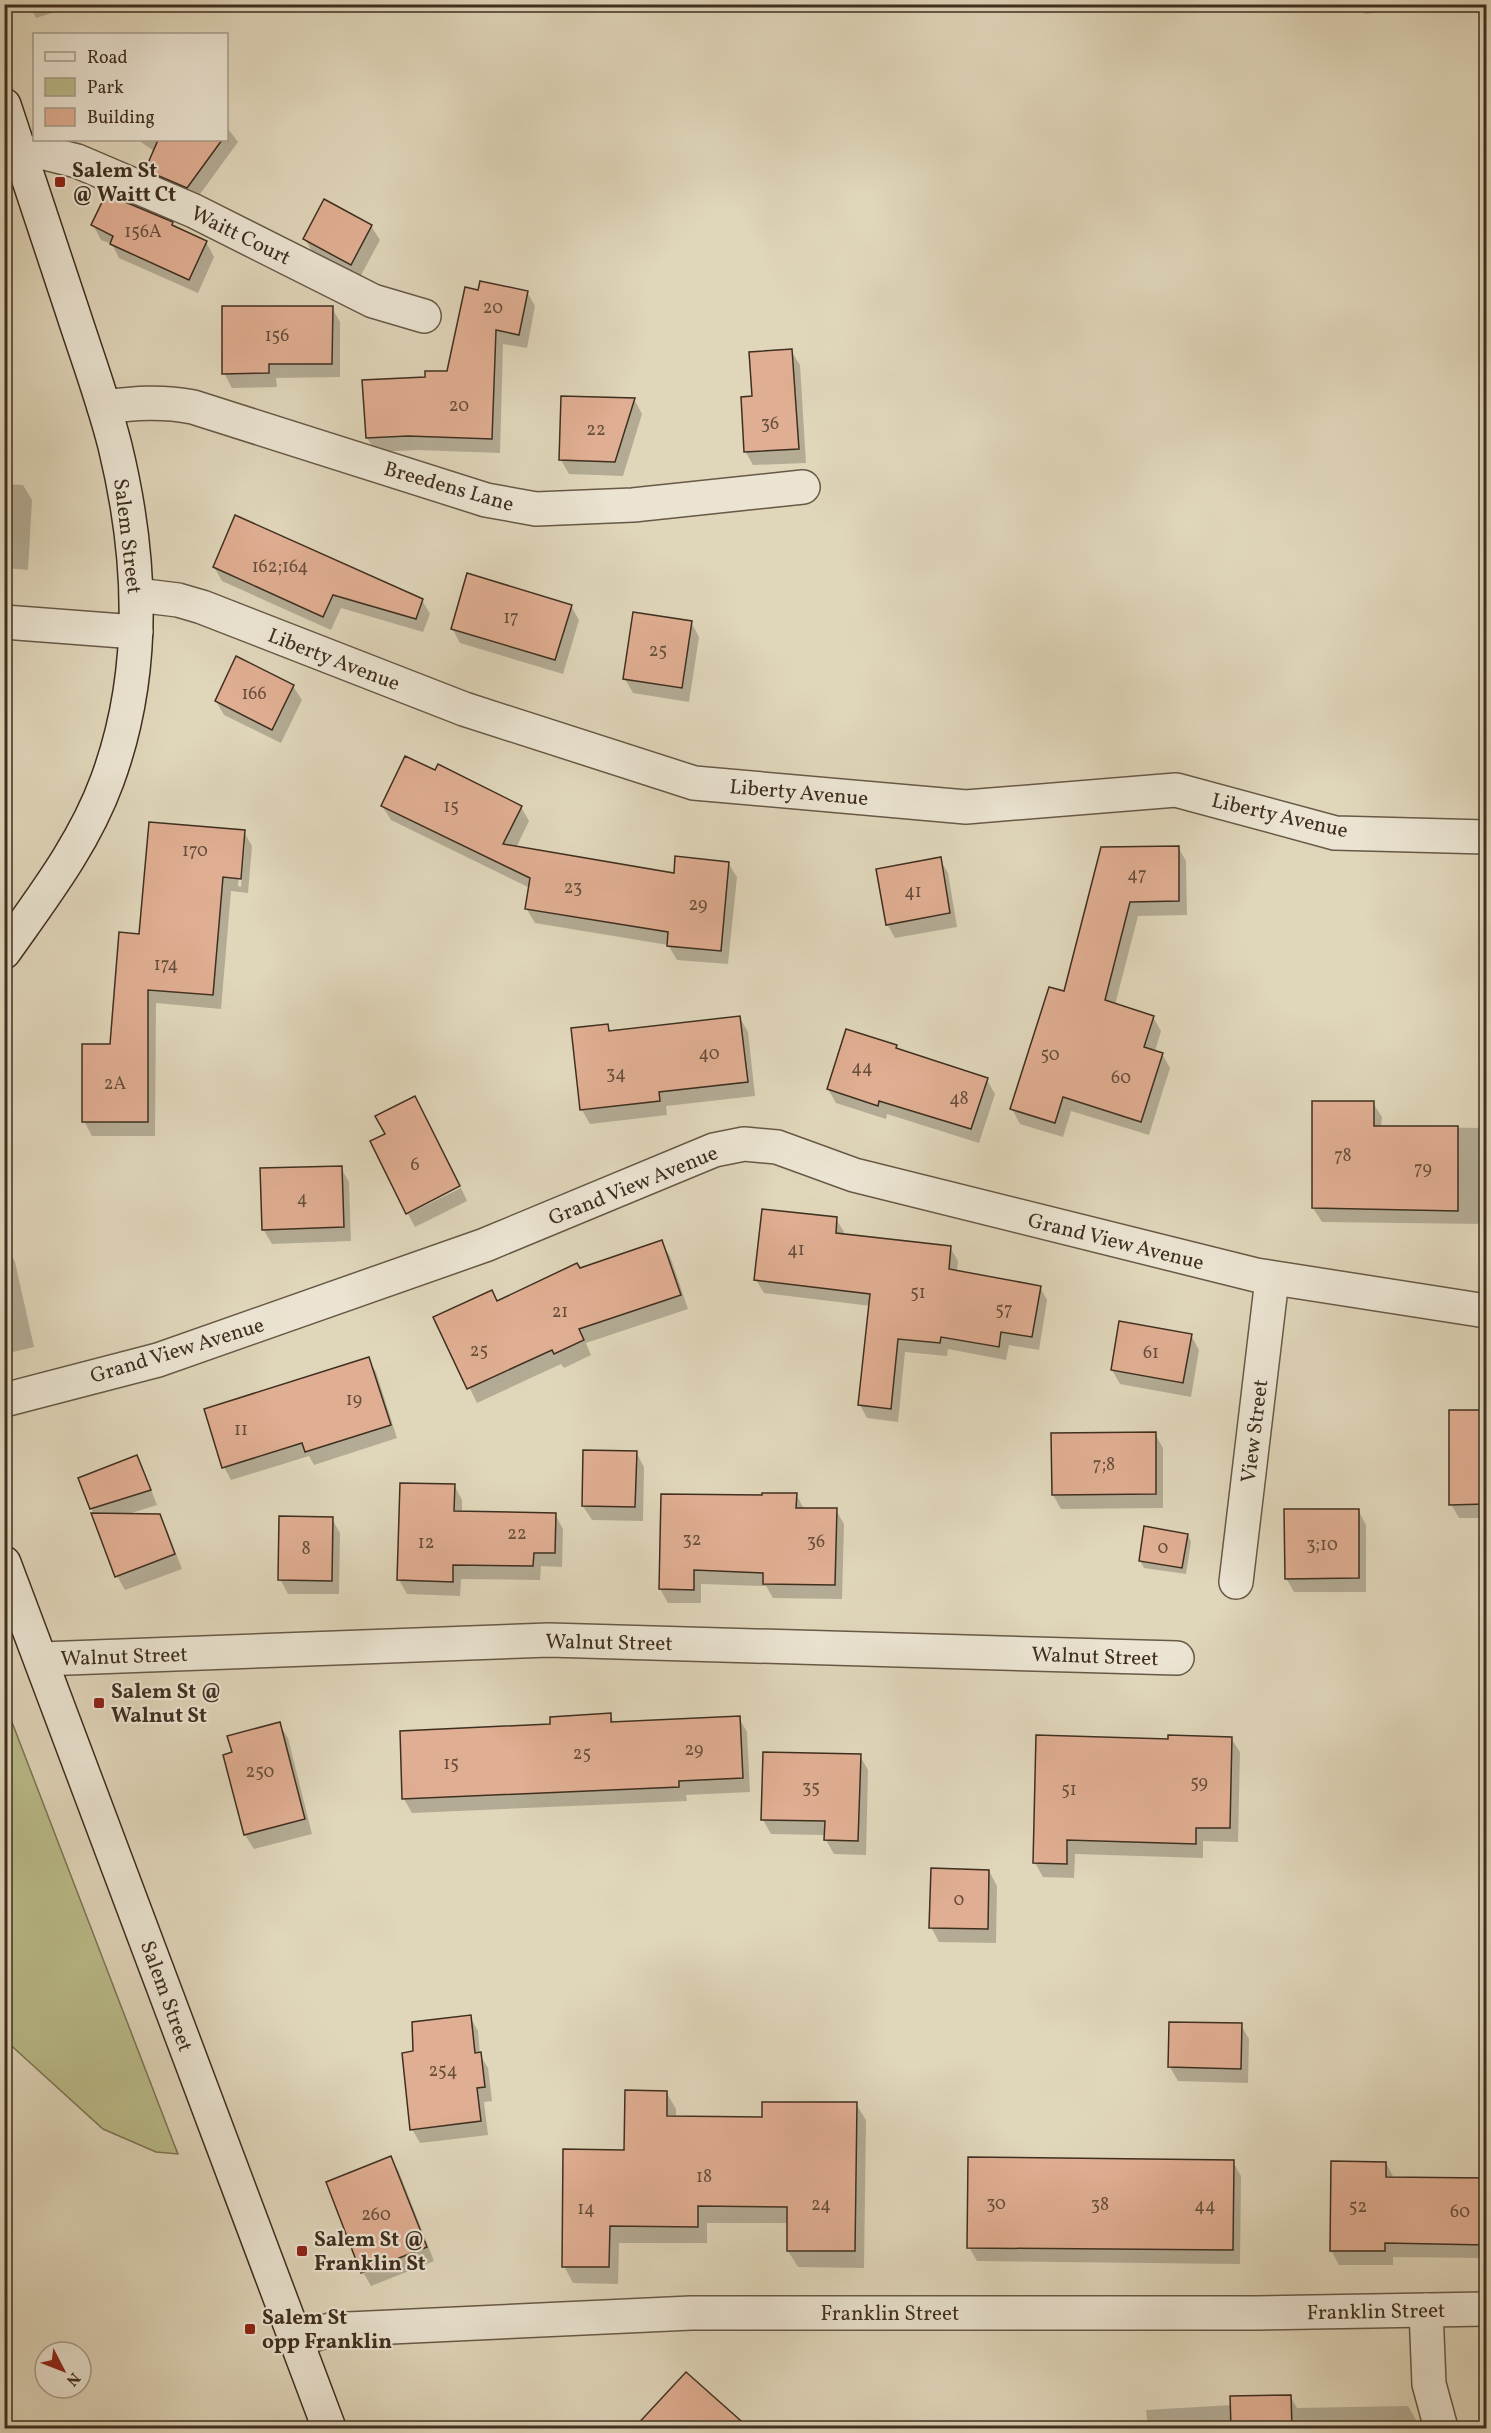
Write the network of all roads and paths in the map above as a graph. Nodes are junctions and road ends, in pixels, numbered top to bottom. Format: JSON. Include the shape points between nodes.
{"nodes":[{"id":1,"x":4,"y":105,"type":"edge"},
{"id":2,"x":21,"y":154,"type":"junction"},
{"id":3,"x":424,"y":315,"type":"dead end"},
{"id":4,"x":104,"y":407,"type":"junction"},
{"id":5,"x":803,"y":487,"type":"dead end"},
{"id":6,"x":137,"y":595,"type":"junction"},
{"id":7,"x":4,"y":622,"type":"edge"},
{"id":8,"x":136,"y":632,"type":"junction"},
{"id":9,"x":1486,"y":837,"type":"edge"},
{"id":10,"x":4,"y":952,"type":"edge"},
{"id":11,"x":1272,"y":1279,"type":"junction"},
{"id":12,"x":1486,"y":1311,"type":"edge"},
{"id":13,"x":4,"y":1400,"type":"edge"},
{"id":14,"x":4,"y":1563,"type":"edge"},
{"id":15,"x":1236,"y":1582,"type":"dead end"},
{"id":16,"x":1177,"y":1658,"type":"dead end"},
{"id":17,"x":41,"y":1659,"type":"junction"},
{"id":18,"x":1486,"y":2309,"type":"edge"},
{"id":19,"x":1426,"y":2310,"type":"junction"},
{"id":20,"x":296,"y":2340,"type":"junction"},
{"id":21,"x":329,"y":2428,"type":"edge"},
{"id":22,"x":1441,"y":2428,"type":"edge"}],
"edges":[{"from":1,"to":2,"type":"street","name":"Salem Street"},
{"from":2,"to":3,"type":"street","name":"Waitt Court","via":[[41,152],[77,161],[194,211],[373,301]]},
{"from":2,"to":4,"type":"street","name":"Salem Street"},
{"from":4,"to":5,"type":"street","name":"Breedens Lane","via":[[143,401],[193,407],[486,500],[536,509],[633,505]]},
{"from":4,"to":6,"type":"street","name":"Salem Street","via":[[123,484]]},
{"from":6,"to":8,"type":"street","name":"Salem Street"},
{"from":6,"to":9,"type":"street","name":"Liberty Avenue","via":[[202,607],[464,709],[694,783],[966,807],[1176,790],[1335,833]]},
{"from":7,"to":8,"type":"street"},
{"from":8,"to":10,"type":"street","name":"Salem Street","via":[[134,669],[118,747],[106,783],[74,848]]},
{"from":11,"to":12,"type":"street","name":"Grand View Avenue"},
{"from":11,"to":13,"type":"street","name":"Grand View Avenue","via":[[854,1175],[777,1147],[744,1144],[714,1150],[485,1245],[158,1360]]},
{"from":11,"to":15,"type":"street","name":"View Street"},
{"from":14,"to":17,"type":"street","name":"Salem Street"},
{"from":16,"to":17,"type":"street","name":"Walnut Street","via":[[549,1640]]},
{"from":17,"to":20,"type":"street","name":"Salem Street"},
{"from":18,"to":19,"type":"street","name":"Franklin Street"},
{"from":19,"to":20,"type":"street","name":"Franklin Street","via":[[691,2313],[330,2330]]},
{"from":19,"to":22,"type":"street","via":[[1429,2384]]},
{"from":20,"to":21,"type":"street","name":"Salem Street"}]}
